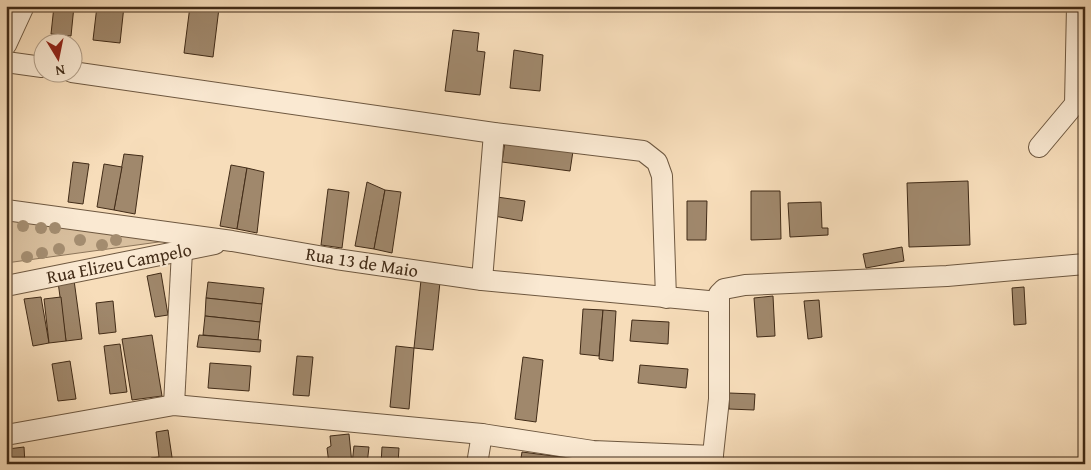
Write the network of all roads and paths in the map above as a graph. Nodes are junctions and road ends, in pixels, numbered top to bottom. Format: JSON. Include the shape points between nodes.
{"nodes":[{"id":1,"x":24,"y":6,"type":"edge"},
{"id":2,"x":1077,"y":6,"type":"edge"},
{"id":3,"x":6,"y":45,"type":"edge"},
{"id":4,"x":6,"y":62,"type":"edge"},
{"id":5,"x":32,"y":66,"type":"edge"},
{"id":6,"x":82,"y":73,"type":"edge"},
{"id":7,"x":1080,"y":106,"type":"edge"},
{"id":8,"x":494,"y":133,"type":"junction"},
{"id":9,"x":1039,"y":147,"type":"dead end"},
{"id":10,"x":6,"y":210,"type":"edge"},
{"id":11,"x":232,"y":241,"type":"junction"},
{"id":12,"x":182,"y":251,"type":"junction"},
{"id":13,"x":1085,"y":264,"type":"edge"},
{"id":14,"x":482,"y":280,"type":"junction"},
{"id":15,"x":6,"y":286,"type":"edge"},
{"id":16,"x":666,"y":298,"type":"junction"},
{"id":17,"x":719,"y":302,"type":"junction"},
{"id":18,"x":174,"y":405,"type":"junction"},
{"id":19,"x":6,"y":434,"type":"edge"},
{"id":20,"x":482,"y":434,"type":"junction"},
{"id":21,"x":593,"y":457,"type":"edge"},
{"id":22,"x":712,"y":460,"type":"edge"},
{"id":23,"x":476,"y":464,"type":"edge"}],
"edges":[{"from":1,"to":3,"type":"street"},
{"from":2,"to":7,"type":"street"},
{"from":4,"to":5,"type":"street"},
{"from":6,"to":8,"type":"street"},
{"from":7,"to":9,"type":"street"},
{"from":8,"to":14,"type":"street"},
{"from":8,"to":16,"type":"street","via":[[634,148],[653,158],[662,176]]},
{"from":10,"to":11,"type":"street","name":"Rua 13 de Maio"},
{"from":11,"to":12,"type":"street","name":"Rua Elizeu Campelo"},
{"from":11,"to":14,"type":"street","name":"Rua 13 de Maio"},
{"from":12,"to":15,"type":"street","name":"Rua Elizeu Campelo"},
{"from":12,"to":18,"type":"street"},
{"from":13,"to":17,"type":"street","via":[[947,276],[745,285],[724,289],[719,294]]},
{"from":14,"to":16,"type":"street","name":"Rua 13 de Maio"},
{"from":16,"to":17,"type":"street","name":"Rua 13 de Maio"},
{"from":17,"to":22,"type":"street","via":[[719,399]]},
{"from":18,"to":19,"type":"street"},
{"from":18,"to":20,"type":"street"},
{"from":20,"to":21,"type":"street"},
{"from":20,"to":23,"type":"street"},
{"from":21,"to":22,"type":"street"}]}
